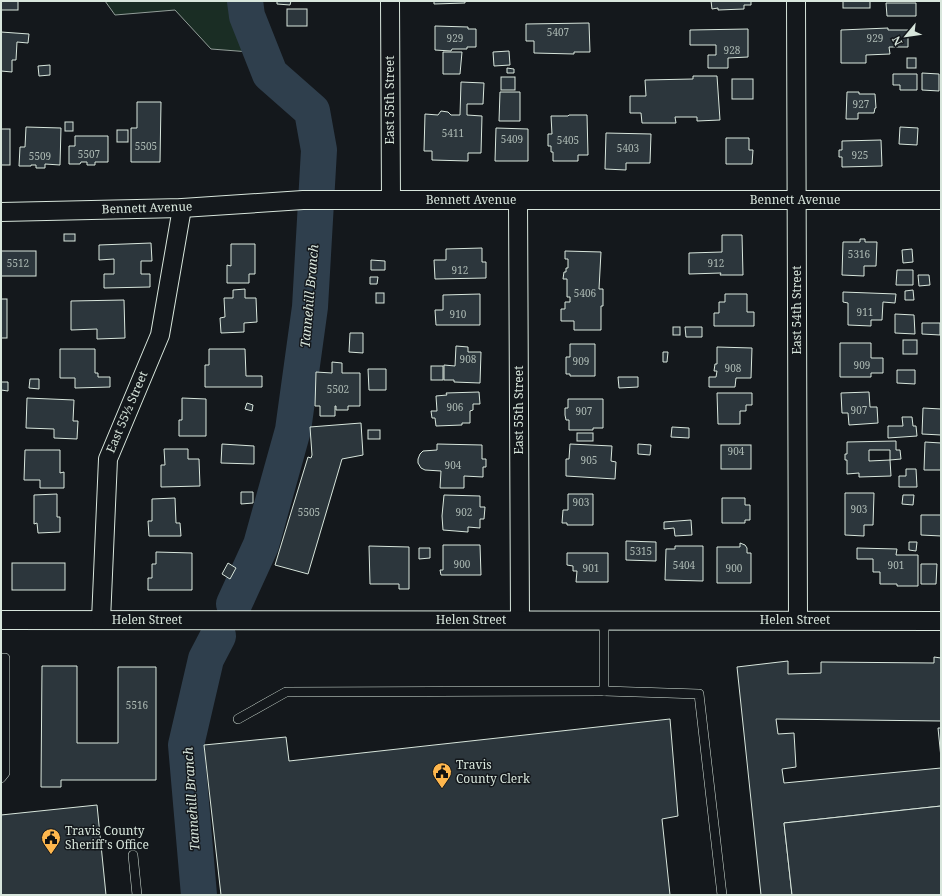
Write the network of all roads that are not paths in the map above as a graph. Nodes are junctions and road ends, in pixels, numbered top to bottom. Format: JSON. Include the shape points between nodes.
{"nodes":[{"id":1,"x":390,"y":1,"type":"edge"},
{"id":2,"x":796,"y":1,"type":"edge"},
{"id":3,"x":391,"y":200,"type":"junction"},
{"id":4,"x":518,"y":200,"type":"junction"},
{"id":5,"x":796,"y":200,"type":"junction"},
{"id":6,"x":941,"y":200,"type":"edge"},
{"id":7,"x":182,"y":208,"type":"junction"},
{"id":8,"x":1,"y":212,"type":"edge"},
{"id":9,"x":1,"y":620,"type":"edge"},
{"id":10,"x":101,"y":620,"type":"junction"},
{"id":11,"x":520,"y":620,"type":"junction"},
{"id":12,"x":604,"y":620,"type":"junction"},
{"id":13,"x":798,"y":620,"type":"junction"},
{"id":14,"x":941,"y":621,"type":"edge"},
{"id":15,"x":1,"y":658,"type":"edge"},
{"id":16,"x":604,"y":691,"type":"junction"},
{"id":17,"x":238,"y":719,"type":"dead end"},
{"id":18,"x":1,"y":778,"type":"edge"},
{"id":19,"x":133,"y":855,"type":"dead end"},
{"id":20,"x":137,"y":895,"type":"edge"},
{"id":21,"x":722,"y":895,"type":"edge"}],
"edges":[{"from":1,"to":3,"type":"street","name":"East 55th Street"},
{"from":2,"to":5,"type":"street","name":"East 54th Street"},
{"from":3,"to":4,"type":"street","name":"Bennett Avenue"},
{"from":3,"to":7,"type":"street","name":"Bennett Avenue","via":[[303,200]]},
{"from":4,"to":5,"type":"street","name":"Bennett Avenue"},
{"from":4,"to":11,"type":"street","name":"East 55th Street"},
{"from":5,"to":6,"type":"street","name":"Bennett Avenue"},
{"from":5,"to":13,"type":"street","name":"East 54th Street"},
{"from":7,"to":8,"type":"street","name":"Bennett Avenue"},
{"from":7,"to":10,"type":"street","name":"East 55½ Street","via":[[160,335],[108,459]]},
{"from":9,"to":10,"type":"street","name":"Helen Street"},
{"from":10,"to":11,"type":"street","name":"Helen Street"},
{"from":11,"to":12,"type":"street","name":"Helen Street"},
{"from":12,"to":13,"type":"street","name":"Helen Street"},
{"from":12,"to":16,"type":"lane"},
{"from":13,"to":14,"type":"street","name":"Helen Street"},
{"from":15,"to":18,"type":"lane","via":[[5,658],[5,773]]},
{"from":16,"to":17,"type":"lane","via":[[286,692]]},
{"from":16,"to":21,"type":"lane","via":[[699,694]]},
{"from":19,"to":20,"type":"lane"}]}
